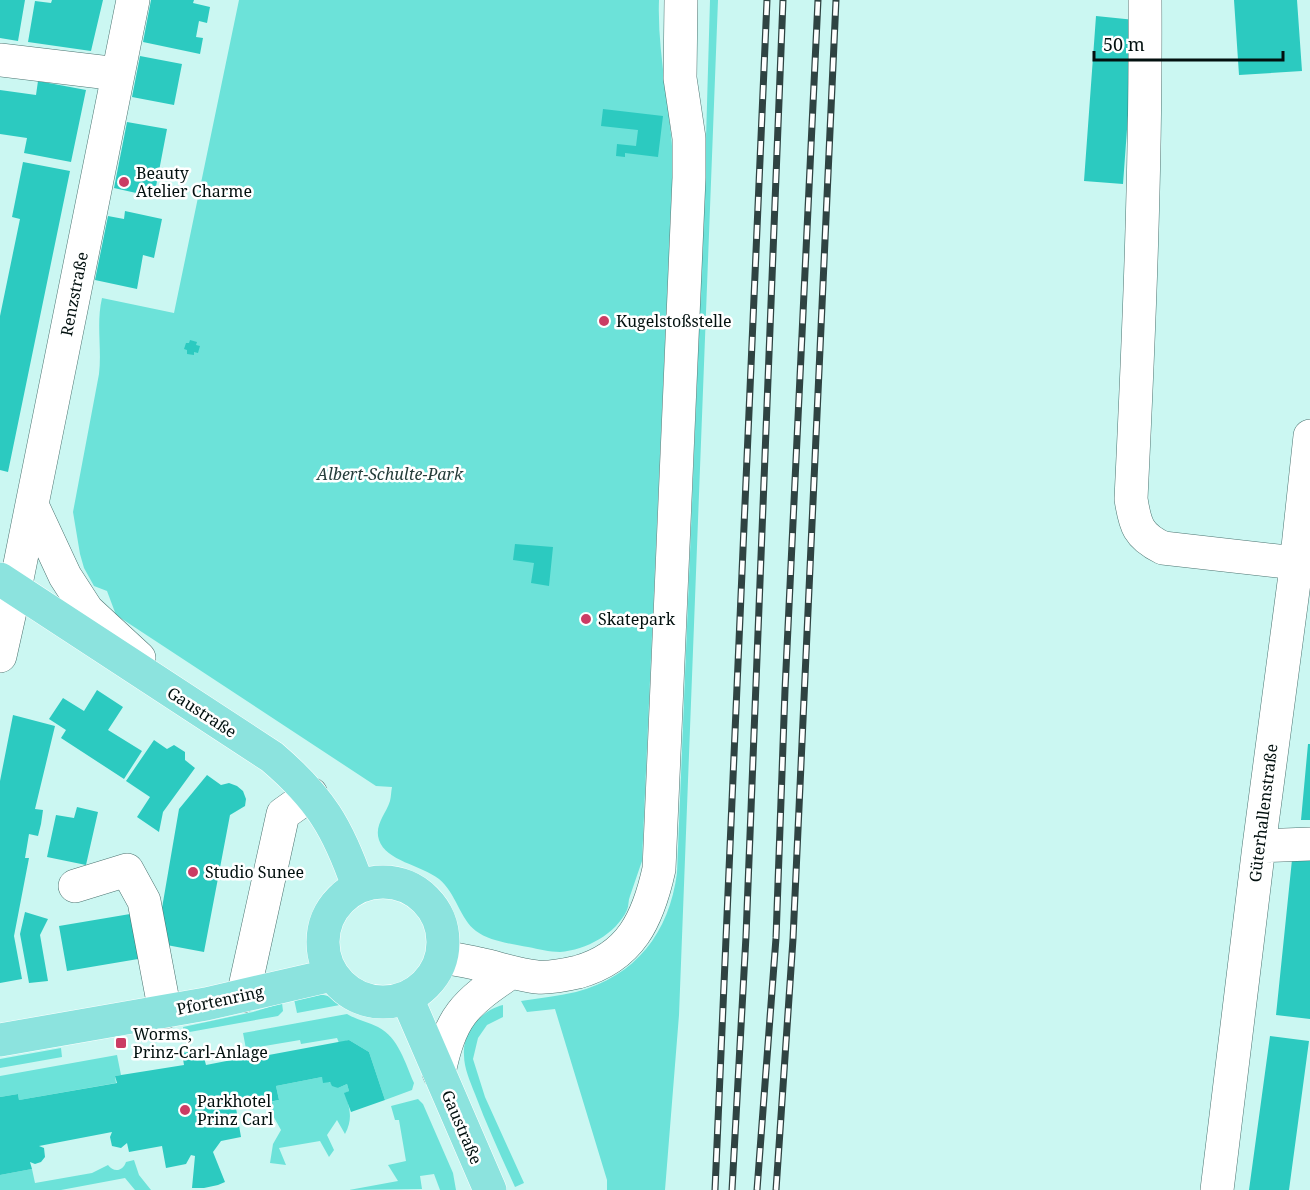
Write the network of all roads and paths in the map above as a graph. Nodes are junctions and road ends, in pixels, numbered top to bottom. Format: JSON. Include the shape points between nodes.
{"nodes":[{"id":1,"x":133,"y":0,"type":"edge"},
{"id":2,"x":681,"y":0,"type":"edge"},
{"id":3,"x":1145,"y":0,"type":"edge"},
{"id":4,"x":0,"y":60,"type":"edge"},
{"id":5,"x":118,"y":74,"type":"junction"},
{"id":6,"x":1310,"y":436,"type":"edge"},
{"id":7,"x":32,"y":505,"type":"junction"},
{"id":8,"x":1300,"y":571,"type":"edge"},
{"id":9,"x":8,"y":584,"type":"edge"},
{"id":10,"x":0,"y":656,"type":"edge"},
{"id":11,"x":194,"y":706,"type":"junction"},
{"id":12,"x":311,"y":794,"type":"junction"},
{"id":13,"x":1310,"y":844,"type":"edge"},
{"id":14,"x":1259,"y":846,"type":"junction"},
{"id":15,"x":75,"y":886,"type":"dead end"},
{"id":16,"x":358,"y":886,"type":"junction"},
{"id":17,"x":442,"y":957,"type":"junction"},
{"id":18,"x":510,"y":973,"type":"junction"},
{"id":19,"x":332,"y":975,"type":"junction"},
{"id":20,"x":243,"y":996,"type":"junction"},
{"id":21,"x":407,"y":998,"type":"junction"},
{"id":22,"x":165,"y":1012,"type":"junction"},
{"id":23,"x":0,"y":1040,"type":"edge"},
{"id":24,"x":439,"y":1073,"type":"junction"},
{"id":25,"x":490,"y":1190,"type":"edge"},
{"id":26,"x":1217,"y":1190,"type":"edge"}],
"edges":[{"from":1,"to":5,"type":"street","name":"Renzstraße"},
{"from":2,"to":18,"type":"street","via":[[680,78],[689,138],[689,178],[659,869],[642,921],[624,947],[606,961],[565,975]]},
{"from":3,"to":8,"type":"street","via":[[1146,111],[1131,499],[1135,523],[1148,540],[1163,548]]},
{"from":4,"to":5,"type":"street"},
{"from":5,"to":7,"type":"street","name":"Renzstraße"},
{"from":6,"to":8,"type":"street","name":"Güterhallenstraße"},
{"from":7,"to":9,"type":"street","name":"Renzstraße"},
{"from":7,"to":11,"type":"street","via":[[65,576],[87,610]]},
{"from":8,"to":14,"type":"street","name":"Güterhallenstraße"},
{"from":9,"to":10,"type":"street","name":"Renzstraße"},
{"from":9,"to":11,"type":"main road","name":"Gaustraße"},
{"from":11,"to":12,"type":"main road","name":"Gaustraße","via":[[272,757]]},
{"from":12,"to":16,"type":"main road","name":"Gaustraße","via":[[333,824]]},
{"from":12,"to":20,"type":"street","via":[[283,814]]},
{"from":13,"to":14,"type":"street"},
{"from":14,"to":26,"type":"street","name":"Güterhallenstraße"},
{"from":15,"to":22,"type":"street","via":[[127,870],[144,901]]},
{"from":16,"to":17,"type":"main road","via":[[396,882],[430,902],[440,919]]},
{"from":16,"to":19,"type":"main road","via":[[332,909],[325,925],[322,942]]},
{"from":17,"to":18,"type":"street"},
{"from":17,"to":21,"type":"main road","via":[[435,974]]},
{"from":18,"to":24,"type":"street","via":[[462,1010],[450,1030]]},
{"from":19,"to":20,"type":"main road","name":"Pfortenring"},
{"from":19,"to":21,"type":"main road","via":[[357,997],[390,1002]]},
{"from":20,"to":22,"type":"main road","name":"Pfortenring"},
{"from":21,"to":24,"type":"main road","name":"Gaustraße"},
{"from":22,"to":23,"type":"main road","name":"Pfortenring"},
{"from":24,"to":25,"type":"main road","name":"Gaustraße"}]}
